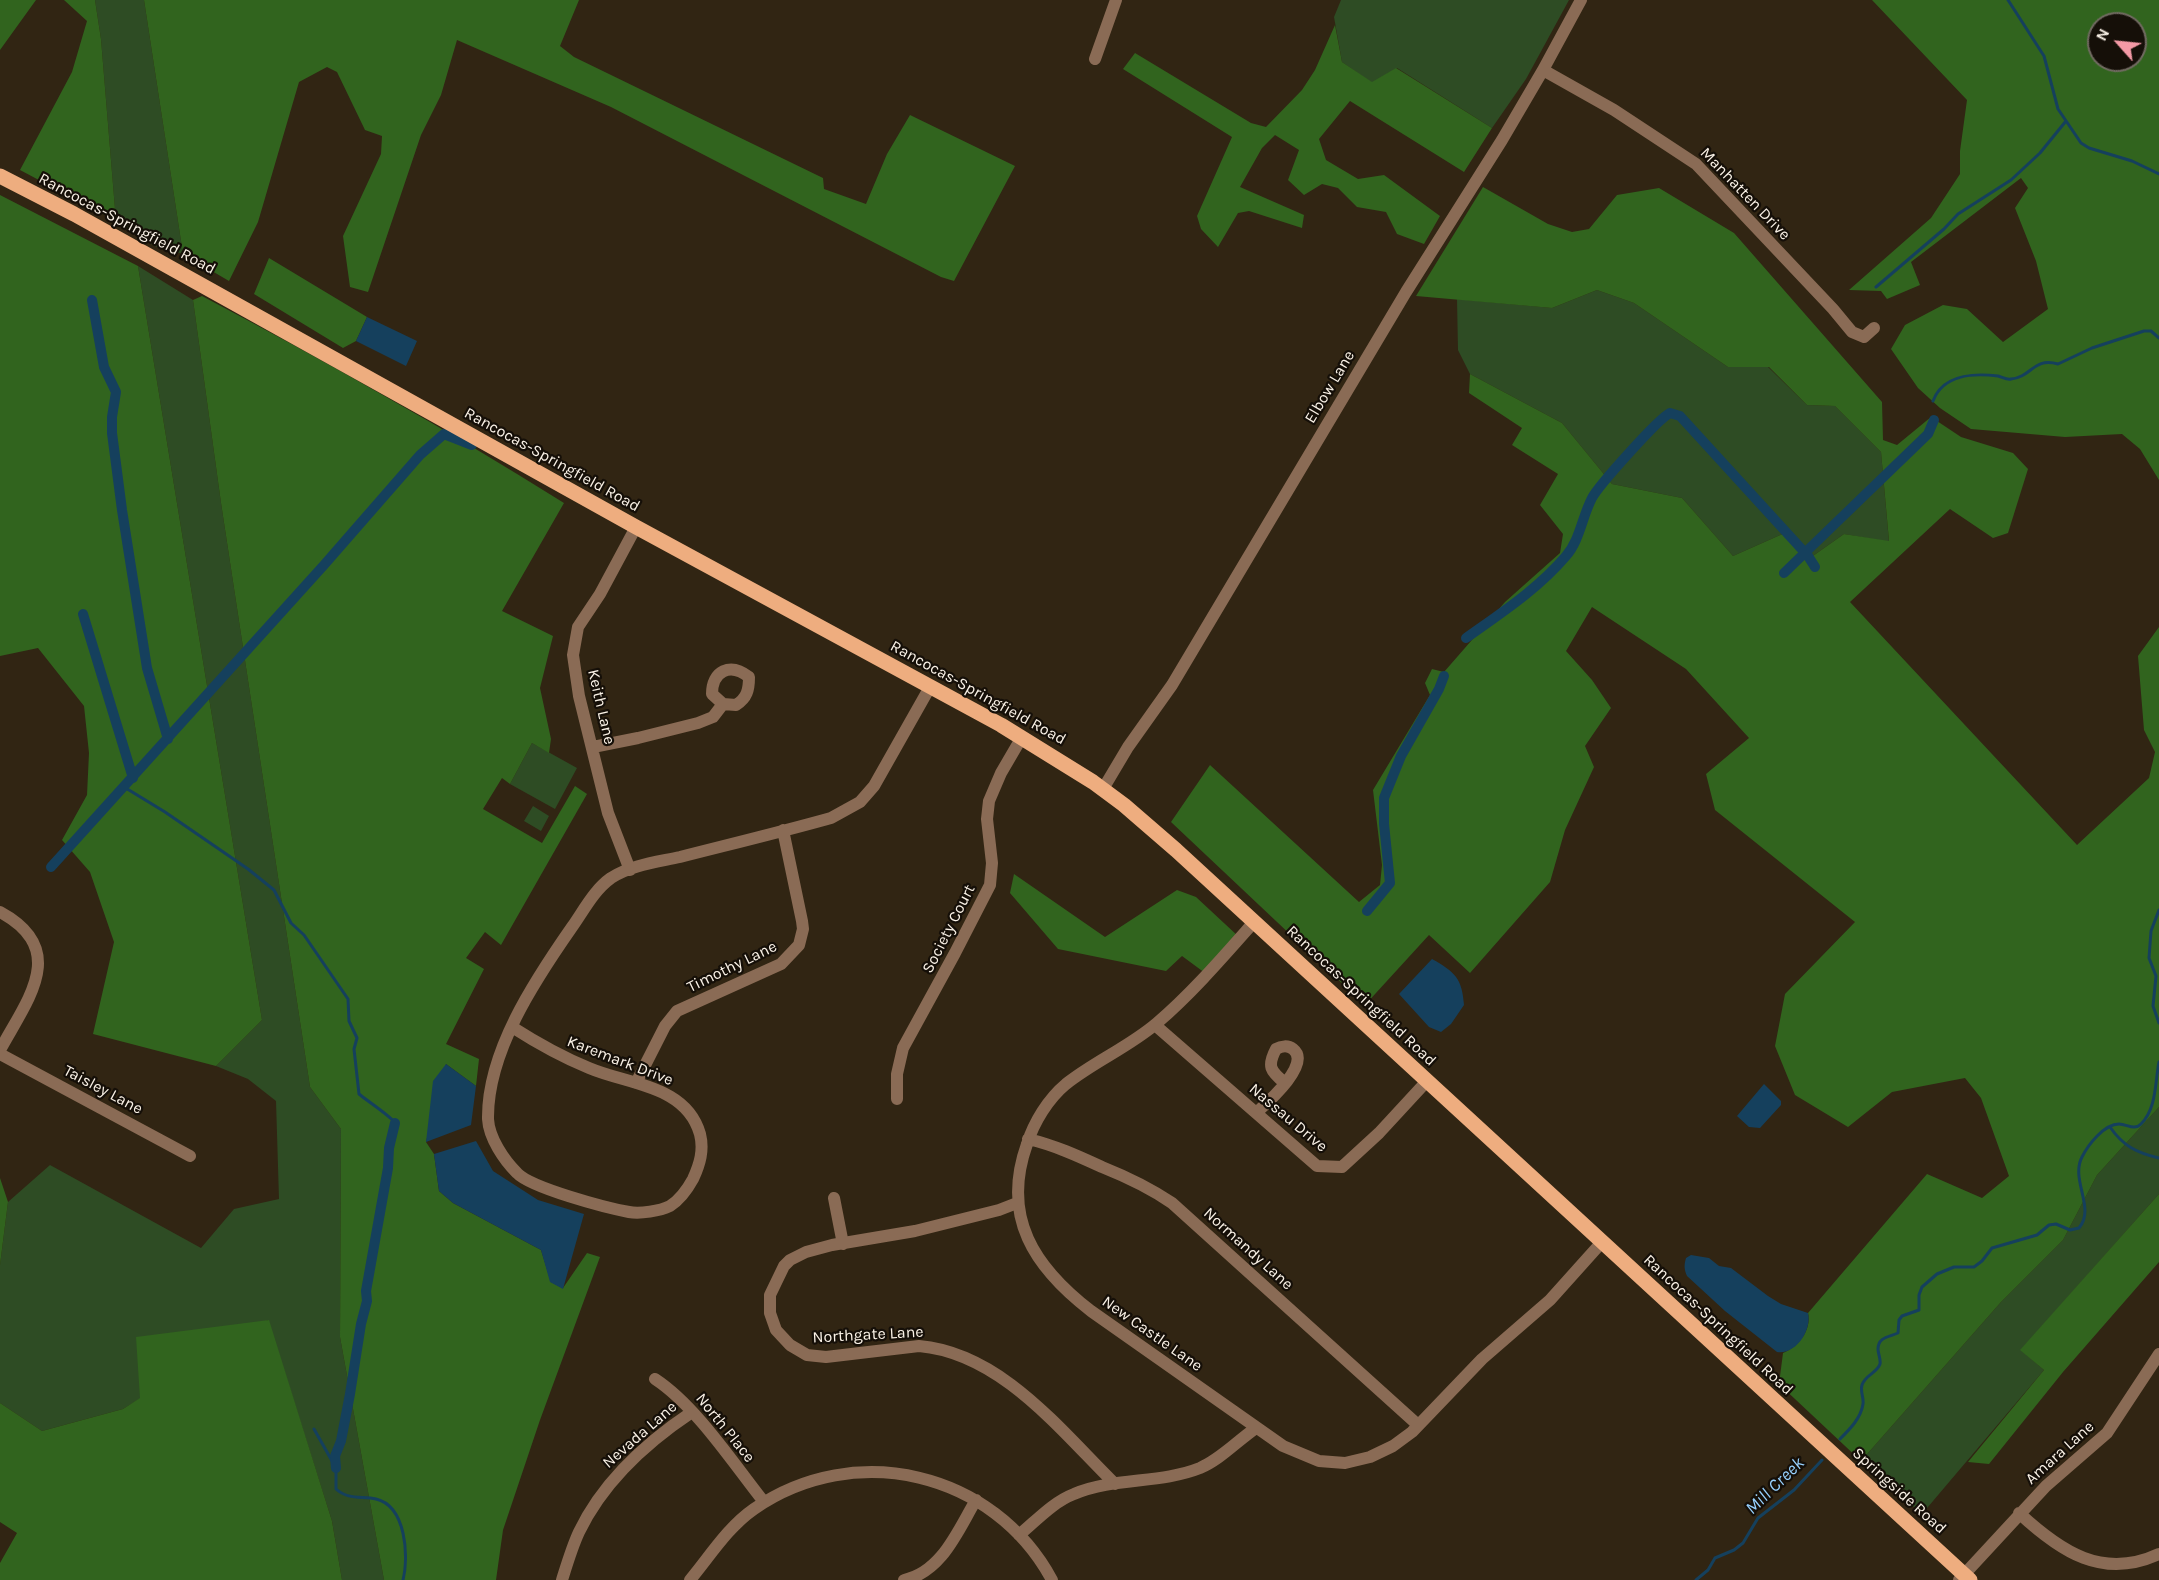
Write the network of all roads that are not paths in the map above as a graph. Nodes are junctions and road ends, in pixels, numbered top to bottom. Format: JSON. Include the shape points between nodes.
{"nodes":[{"id":1,"x":1116,"y":0,"type":"edge"},
{"id":2,"x":1581,"y":0,"type":"edge"},
{"id":3,"x":1095,"y":59,"type":"dead end"},
{"id":4,"x":1544,"y":70,"type":"junction"},
{"id":5,"x":0,"y":176,"type":"edge"},
{"id":6,"x":1874,"y":328,"type":"dead end"},
{"id":7,"x":636,"y":527,"type":"junction"},
{"id":8,"x":930,"y":687,"type":"junction"},
{"id":9,"x":723,"y":704,"type":"dead end"},
{"id":10,"x":1022,"y":738,"type":"junction"},
{"id":11,"x":593,"y":747,"type":"junction"},
{"id":12,"x":1103,"y":789,"type":"junction"},
{"id":13,"x":783,"y":830,"type":"junction"},
{"id":14,"x":630,"y":870,"type":"junction"},
{"id":15,"x":0,"y":912,"type":"edge"},
{"id":16,"x":1254,"y":922,"type":"junction"},
{"id":17,"x":1155,"y":1025,"type":"junction"},
{"id":18,"x":512,"y":1027,"type":"junction"},
{"id":19,"x":0,"y":1052,"type":"edge"},
{"id":20,"x":1427,"y":1081,"type":"junction"},
{"id":21,"x":636,"y":1083,"type":"junction"},
{"id":22,"x":1284,"y":1083,"type":"dead end"},
{"id":23,"x":897,"y":1099,"type":"dead end"},
{"id":24,"x":1256,"y":1113,"type":"junction"},
{"id":25,"x":1028,"y":1139,"type":"junction"},
{"id":26,"x":190,"y":1156,"type":"dead end"},
{"id":27,"x":834,"y":1198,"type":"dead end"},
{"id":28,"x":1017,"y":1203,"type":"junction"},
{"id":29,"x":1602,"y":1242,"type":"junction"},
{"id":30,"x":843,"y":1244,"type":"junction"},
{"id":31,"x":2159,"y":1354,"type":"edge"},
{"id":32,"x":655,"y":1379,"type":"dead end"},
{"id":33,"x":692,"y":1412,"type":"junction"},
{"id":34,"x":1418,"y":1425,"type":"junction"},
{"id":35,"x":1256,"y":1428,"type":"junction"},
{"id":36,"x":1804,"y":1429,"type":"joint"},
{"id":37,"x":1115,"y":1484,"type":"junction"},
{"id":38,"x":976,"y":1500,"type":"junction"},
{"id":39,"x":764,"y":1503,"type":"junction"},
{"id":40,"x":2019,"y":1513,"type":"junction"},
{"id":41,"x":1019,"y":1535,"type":"junction"},
{"id":42,"x":2159,"y":1554,"type":"edge"},
{"id":43,"x":2084,"y":1570,"type":"dead end"},
{"id":44,"x":2117,"y":1577,"type":"dead end"},
{"id":45,"x":1964,"y":1578,"type":"edge"},
{"id":46,"x":562,"y":1580,"type":"edge"},
{"id":47,"x":690,"y":1580,"type":"edge"},
{"id":48,"x":904,"y":1580,"type":"edge"},
{"id":49,"x":1052,"y":1580,"type":"edge"}],
"edges":[{"from":1,"to":3,"type":"street"},
{"from":2,"to":4,"type":"street","name":"Elbow Lane"},
{"from":4,"to":6,"type":"street","name":"Manhatten Drive","via":[[1696,164],[1852,332],[1864,337]]},
{"from":4,"to":12,"type":"street","name":"Elbow Lane","via":[[1406,292],[1172,685]]},
{"from":5,"to":7,"type":"main road","name":"Rancocas-Springfield Road"},
{"from":7,"to":8,"type":"main road","name":"Rancocas-Springfield Road"},
{"from":7,"to":11,"type":"street","name":"Keith Lane","via":[[578,627],[574,645],[577,686]]},
{"from":8,"to":10,"type":"main road","name":"Rancocas-Springfield Road"},
{"from":8,"to":13,"type":"street","name":"Karemark Drive","via":[[860,802],[831,818]]},
{"from":9,"to":11,"type":"street","via":[[713,717],[698,723]]},
{"from":10,"to":12,"type":"main road","name":"Rancocas-Springfield Road"},
{"from":10,"to":23,"type":"street","name":"Society Court","via":[[990,801],[990,885],[903,1048]]},
{"from":11,"to":14,"type":"street","name":"Keith Lane","via":[[608,813]]},
{"from":12,"to":16,"type":"main road","name":"Rancocas-Springfield Road"},
{"from":13,"to":14,"type":"street","name":"Karemark Drive"},
{"from":13,"to":21,"type":"street","name":"Timothy Lane","via":[[802,921],[799,945],[781,964],[677,1011],[665,1026]]},
{"from":14,"to":18,"type":"street","name":"Karemark Drive","via":[[610,879],[590,901],[564,937]]},
{"from":15,"to":19,"type":"street","via":[[24,929],[37,950],[39,968],[35,986]]},
{"from":16,"to":17,"type":"street","name":"New Castle Lane"},
{"from":16,"to":20,"type":"main road","name":"Rancocas-Springfield Road"},
{"from":17,"to":24,"type":"street","name":"Nassau Drive"},
{"from":17,"to":25,"type":"street","name":"New Castle Lane","via":[[1066,1084],[1047,1105]]},
{"from":18,"to":21,"type":"street","name":"Karemark Drive","via":[[554,1053]]},
{"from":18,"to":21,"type":"street","name":"Karemark Drive","via":[[491,1091],[488,1122],[494,1143],[518,1174],[537,1186],[631,1212],[668,1206],[685,1193],[699,1167],[703,1149],[691,1113],[658,1090]]},
{"from":19,"to":26,"type":"street","name":"Taisley Lane"},
{"from":20,"to":24,"type":"street","name":"Nassau Drive","via":[[1380,1133],[1342,1167],[1317,1166]]},
{"from":20,"to":29,"type":"main road","name":"Rancocas-Springfield Road"},
{"from":22,"to":24,"type":"street"},
{"from":25,"to":28,"type":"street","name":"New Castle Lane"},
{"from":25,"to":34,"type":"street","name":"Normandy Lane","via":[[1114,1171],[1172,1203]]},
{"from":27,"to":30,"type":"street"},
{"from":28,"to":30,"type":"street","name":"Northgate Lane","via":[[915,1231]]},
{"from":28,"to":35,"type":"street","name":"New Castle Lane","via":[[1033,1248],[1068,1293]]},
{"from":29,"to":34,"type":"street","name":"New Castle Lane","via":[[1565,1285],[1482,1359]]},
{"from":29,"to":36,"type":"main road","name":"Rancocas-Springfield Road"},
{"from":30,"to":37,"type":"street","name":"Northgate Lane","via":[[790,1260],[775,1281],[770,1313],[776,1330],[789,1345],[807,1355],[826,1357],[907,1346],[931,1347],[975,1362],[1025,1395]]},
{"from":31,"to":40,"type":"street","name":"Amara Lane","via":[[2107,1433]]},
{"from":32,"to":33,"type":"street","name":"North Place","via":[[672,1390]]},
{"from":33,"to":39,"type":"street","name":"North Place"},
{"from":33,"to":46,"type":"street","name":"Nevada Lane","via":[[670,1426],[611,1482],[582,1527]]},
{"from":34,"to":35,"type":"street","name":"New Castle Lane","via":[[1382,1453],[1345,1463],[1306,1457]]},
{"from":35,"to":37,"type":"street","via":[[1215,1460],[1198,1468]]},
{"from":36,"to":45,"type":"main road","name":"Springside Road"},
{"from":37,"to":41,"type":"street","via":[[1066,1498]]},
{"from":38,"to":39,"type":"street","via":[[923,1478],[879,1472],[818,1480]]},
{"from":38,"to":41,"type":"street"},
{"from":38,"to":48,"type":"street","via":[[942,1554],[924,1571]]},
{"from":39,"to":47,"type":"street","via":[[730,1531]]},
{"from":40,"to":43,"type":"street"},
{"from":40,"to":45,"type":"street","name":"Amara Lane"},
{"from":41,"to":49,"type":"street"},
{"from":42,"to":44,"type":"street","via":[[2140,1570]]}]}
